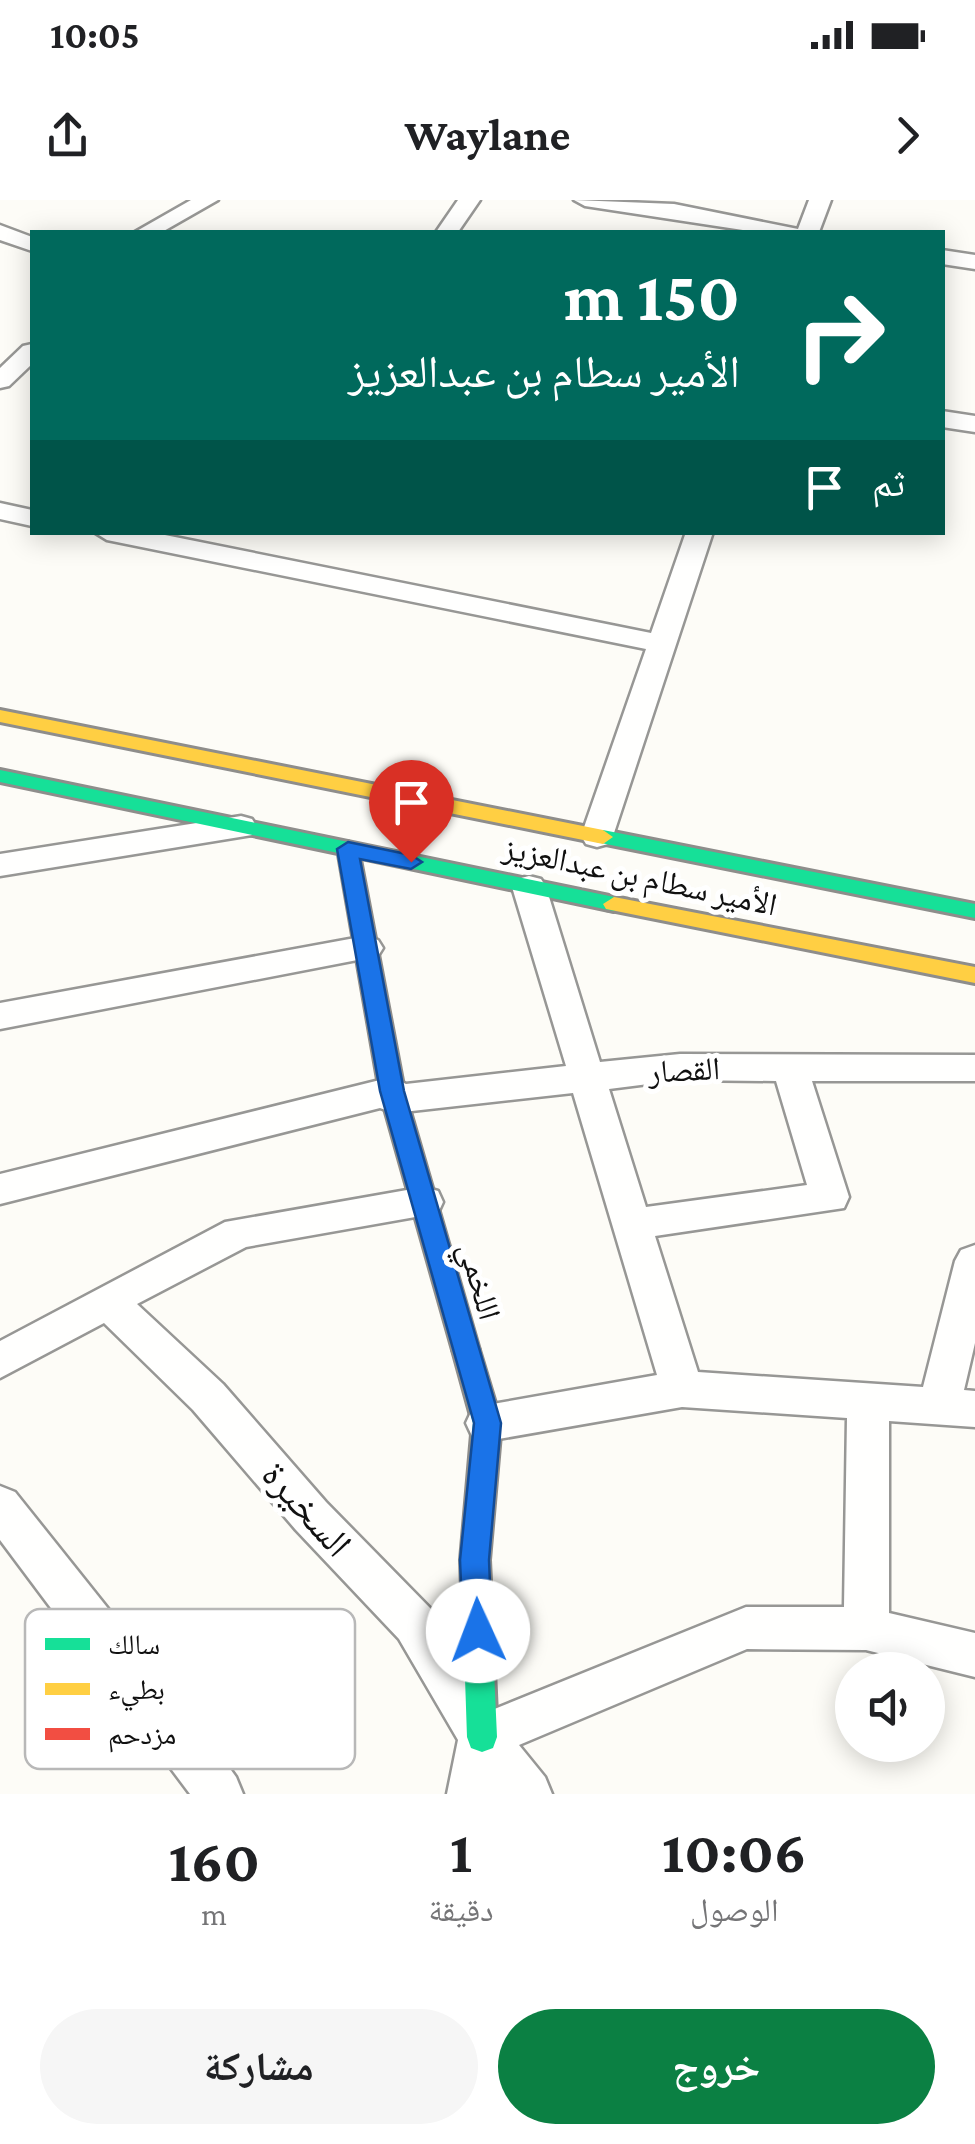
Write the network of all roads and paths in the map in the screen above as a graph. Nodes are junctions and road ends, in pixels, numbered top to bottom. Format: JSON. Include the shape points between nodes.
{"nodes":[{"id":1,"x":206,"y":200,"type":"edge"},
{"id":2,"x":468,"y":200,"type":"edge"},
{"id":3,"x":585,"y":200,"type":"edge"},
{"id":4,"x":820,"y":200,"type":"edge"},
{"id":5,"x":150,"y":230,"type":"edge"},
{"id":6,"x":449,"y":230,"type":"edge"},
{"id":7,"x":778,"y":230,"type":"edge"},
{"id":8,"x":809,"y":230,"type":"edge"},
{"id":9,"x":0,"y":232,"type":"edge"},
{"id":10,"x":30,"y":243,"type":"edge"},
{"id":11,"x":945,"y":257,"type":"edge"},
{"id":12,"x":975,"y":262,"type":"edge"},
{"id":13,"x":30,"y":352,"type":"edge"},
{"id":14,"x":0,"y":381,"type":"edge"},
{"id":15,"x":945,"y":419,"type":"edge"},
{"id":16,"x":975,"y":424,"type":"edge"},
{"id":17,"x":0,"y":511,"type":"edge"},
{"id":18,"x":30,"y":518,"type":"edge"},
{"id":19,"x":122,"y":535,"type":"edge"},
{"id":20,"x":243,"y":535,"type":"edge"},
{"id":21,"x":699,"y":535,"type":"edge"},
{"id":22,"x":228,"y":557,"type":"junction"},
{"id":23,"x":662,"y":644,"type":"junction"},
{"id":24,"x":0,"y":716,"type":"edge"},
{"id":25,"x":0,"y":776,"type":"edge"},
{"id":26,"x":241,"y":827,"type":"junction"},
{"id":27,"x":597,"y":836,"type":"junction"},
{"id":28,"x":348,"y":849,"type":"junction"},
{"id":29,"x":0,"y":865,"type":"edge"},
{"id":30,"x":530,"y":886,"type":"junction"},
{"id":31,"x":975,"y":911,"type":"edge"},
{"id":32,"x":366,"y":948,"type":"junction"},
{"id":33,"x":975,"y":975,"type":"edge"},
{"id":34,"x":0,"y":1016,"type":"edge"},
{"id":35,"x":790,"y":1067,"type":"junction"},
{"id":36,"x":975,"y":1068,"type":"edge"},
{"id":37,"x":587,"y":1077,"type":"junction"},
{"id":38,"x":393,"y":1095,"type":"junction"},
{"id":39,"x":0,"y":1189,"type":"edge"},
{"id":40,"x":424,"y":1202,"type":"junction"},
{"id":41,"x":632,"y":1224,"type":"junction"},
{"id":42,"x":975,"y":1261,"type":"edge"},
{"id":43,"x":107,"y":1301,"type":"junction"},
{"id":44,"x":0,"y":1361,"type":"edge"},
{"id":45,"x":682,"y":1390,"type":"junction"},
{"id":46,"x":868,"y":1400,"type":"junction"},
{"id":47,"x":957,"y":1407,"type":"edge"},
{"id":48,"x":487,"y":1423,"type":"junction"},
{"id":49,"x":6,"y":1526,"type":"edge"},
{"id":50,"x":75,"y":1609,"type":"edge"},
{"id":51,"x":866,"y":1629,"type":"junction"},
{"id":52,"x":975,"y":1655,"type":"edge"},
{"id":53,"x":482,"y":1738,"type":"junction"},
{"id":54,"x":201,"y":1769,"type":"edge"},
{"id":55,"x":219,"y":1794,"type":"edge"},
{"id":56,"x":471,"y":1794,"type":"edge"},
{"id":57,"x":528,"y":1794,"type":"edge"}],
"edges":[{"from":1,"to":5,"type":"street"},
{"from":2,"to":6,"type":"street"},
{"from":3,"to":7,"type":"street"},
{"from":4,"to":8,"type":"street"},
{"from":9,"to":10,"type":"street"},
{"from":11,"to":12,"type":"street"},
{"from":13,"to":14,"type":"street"},
{"from":15,"to":16,"type":"street"},
{"from":17,"to":18,"type":"street"},
{"from":19,"to":22,"type":"street"},
{"from":20,"to":22,"type":"street"},
{"from":21,"to":23,"type":"street"},
{"from":22,"to":23,"type":"street"},
{"from":23,"to":27,"type":"street"},
{"from":24,"to":27,"type":"street","name":"الأمير سطام بن عبدالعزيز"},
{"from":25,"to":26,"type":"street","name":"الأمير سطام بن عبدالعزيز"},
{"from":26,"to":28,"type":"street","name":"الأمير سطام بن عبدالعزيز"},
{"from":26,"to":29,"type":"street"},
{"from":27,"to":31,"type":"street","name":"الأمير سطام بن عبدالعزيز"},
{"from":28,"to":30,"type":"street","name":"الأمير سطام بن عبدالعزيز"},
{"from":28,"to":32,"type":"street","name":"اللخمي"},
{"from":30,"to":33,"type":"street","name":"الأمير سطام بن عبدالعزيز"},
{"from":30,"to":37,"type":"street"},
{"from":32,"to":34,"type":"street"},
{"from":32,"to":38,"type":"street","name":"اللخمي"},
{"from":35,"to":36,"type":"street","name":"القصار"},
{"from":35,"to":37,"type":"street","name":"القصار","via":[[680,1067]]},
{"from":35,"to":41,"type":"street","via":[[830,1197]]},
{"from":37,"to":38,"type":"street","name":"القصار"},
{"from":37,"to":41,"type":"street"},
{"from":38,"to":39,"type":"street","name":"القصار"},
{"from":38,"to":40,"type":"street","name":"اللخمي"},
{"from":40,"to":43,"type":"street","via":[[239,1233]]},
{"from":40,"to":48,"type":"street","name":"اللخمي"},
{"from":41,"to":45,"type":"street"},
{"from":42,"to":47,"type":"street"},
{"from":43,"to":44,"type":"street"},
{"from":43,"to":53,"type":"street","name":"السخيرة","via":[[208,1396],[415,1624]]},
{"from":45,"to":46,"type":"street"},
{"from":45,"to":48,"type":"street"},
{"from":46,"to":47,"type":"street"},
{"from":46,"to":51,"type":"street"},
{"from":48,"to":53,"type":"street","name":"اللخمي","via":[[474,1560]]},
{"from":49,"to":50,"type":"street"},
{"from":51,"to":52,"type":"street"},
{"from":51,"to":53,"type":"street","via":[[746,1628]]},
{"from":53,"to":56,"type":"street"},
{"from":53,"to":57,"type":"street","name":"السخيرة"},
{"from":54,"to":55,"type":"street"}]}
